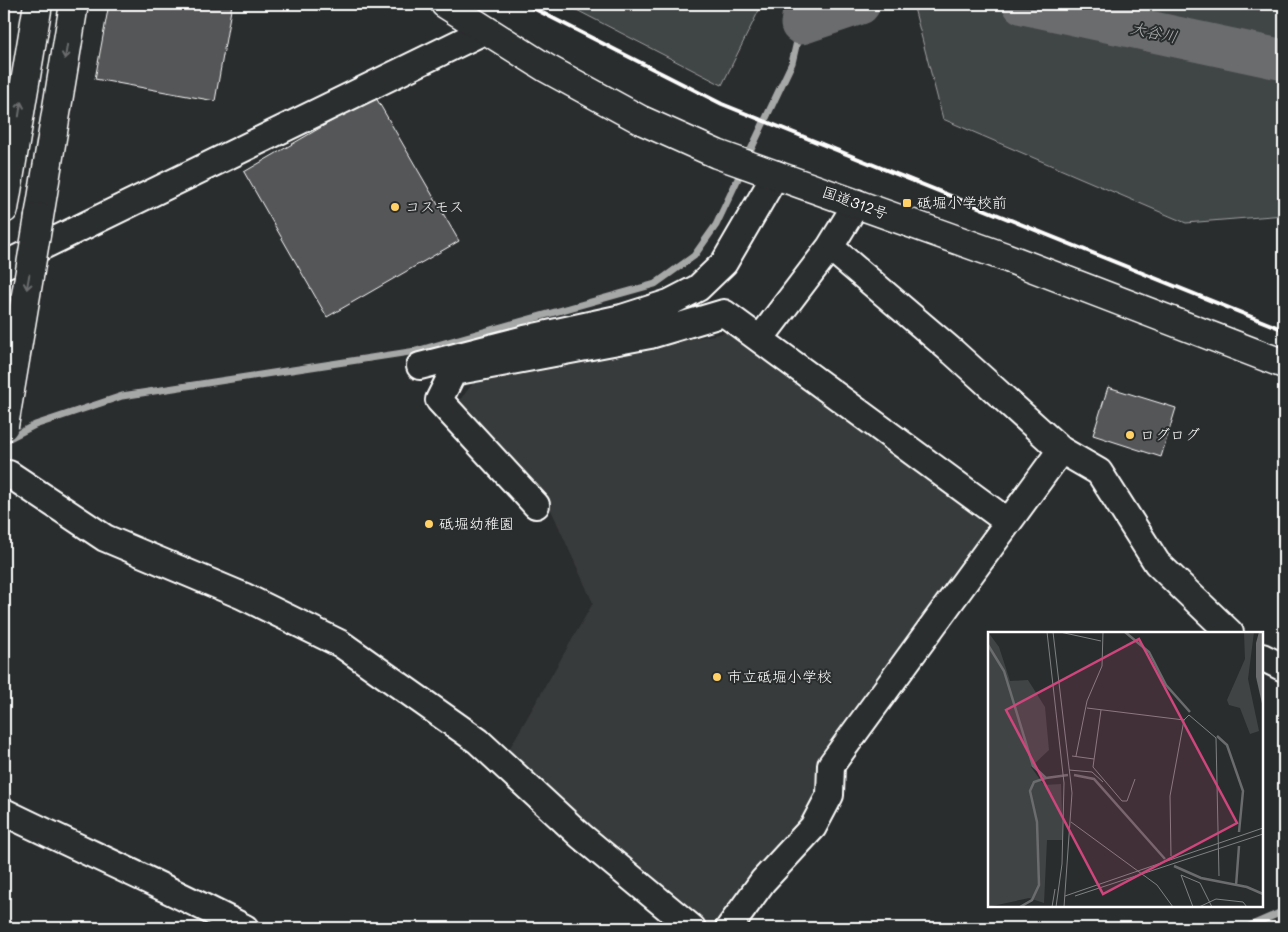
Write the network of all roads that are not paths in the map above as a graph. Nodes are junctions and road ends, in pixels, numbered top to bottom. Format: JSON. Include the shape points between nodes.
{"nodes":[{"id":1,"x":38,"y":4,"type":"edge"},
{"id":2,"x":74,"y":4,"type":"edge"},
{"id":3,"x":445,"y":4,"type":"edge"},
{"id":4,"x":486,"y":30,"type":"junction"},
{"id":5,"x":776,"y":174,"type":"junction"},
{"id":6,"x":857,"y":203,"type":"junction"},
{"id":7,"x":4,"y":209,"type":"edge"},
{"id":8,"x":830,"y":247,"type":"junction"},
{"id":9,"x":4,"y":265,"type":"edge"},
{"id":10,"x":760,"y":339,"type":"junction"},
{"id":11,"x":1284,"y":364,"type":"edge"},
{"id":12,"x":420,"y":366,"type":"dead end"},
{"id":13,"x":4,"y":426,"type":"edge"},
{"id":14,"x":1061,"y":450,"type":"junction"},
{"id":15,"x":9,"y":474,"type":"dead end"},
{"id":16,"x":536,"y":505,"type":"dead end"},
{"id":17,"x":1008,"y":522,"type":"junction"},
{"id":18,"x":1229,"y":632,"type":"edge"},
{"id":19,"x":1263,"y":658,"type":"edge"},
{"id":20,"x":1284,"y":668,"type":"edge"},
{"id":21,"x":4,"y":812,"type":"edge"},
{"id":22,"x":245,"y":928,"type":"edge"},
{"id":23,"x":692,"y":928,"type":"edge"},
{"id":24,"x":729,"y":928,"type":"edge"}],
"edges":[{"from":7,"to":1,"type":"highway","one_way":true},
{"from":2,"to":13,"type":"highway","one_way":true,"bridge":true},
{"from":3,"to":4,"type":"highway","name":"国道312号"},
{"from":4,"to":5,"type":"highway","name":"国道312号","via":[[546,68],[641,120],[716,154]]},
{"from":4,"to":9,"type":"street"},
{"from":5,"to":6,"type":"highway","name":"国道312号"},
{"from":5,"to":12,"type":"street","via":[[724,263],[698,288],[669,303],[622,318]]},
{"from":6,"to":8,"type":"street"},
{"from":6,"to":11,"type":"highway","name":"国道312号"},
{"from":8,"to":10,"type":"street"},
{"from":8,"to":14,"type":"street"},
{"from":10,"to":16,"type":"street","via":[[724,314],[650,335],[453,372],[440,400]]},
{"from":10,"to":17,"type":"street"},
{"from":14,"to":17,"type":"street"},
{"from":14,"to":18,"type":"street","via":[[1099,472],[1157,563]]},
{"from":15,"to":23,"type":"street","via":[[105,538],[243,596],[341,644],[478,741],[581,836]]},
{"from":17,"to":24,"type":"street","via":[[831,764],[830,795],[813,827],[763,882]]},
{"from":19,"to":20,"type":"street"},
{"from":21,"to":22,"type":"street"}]}
